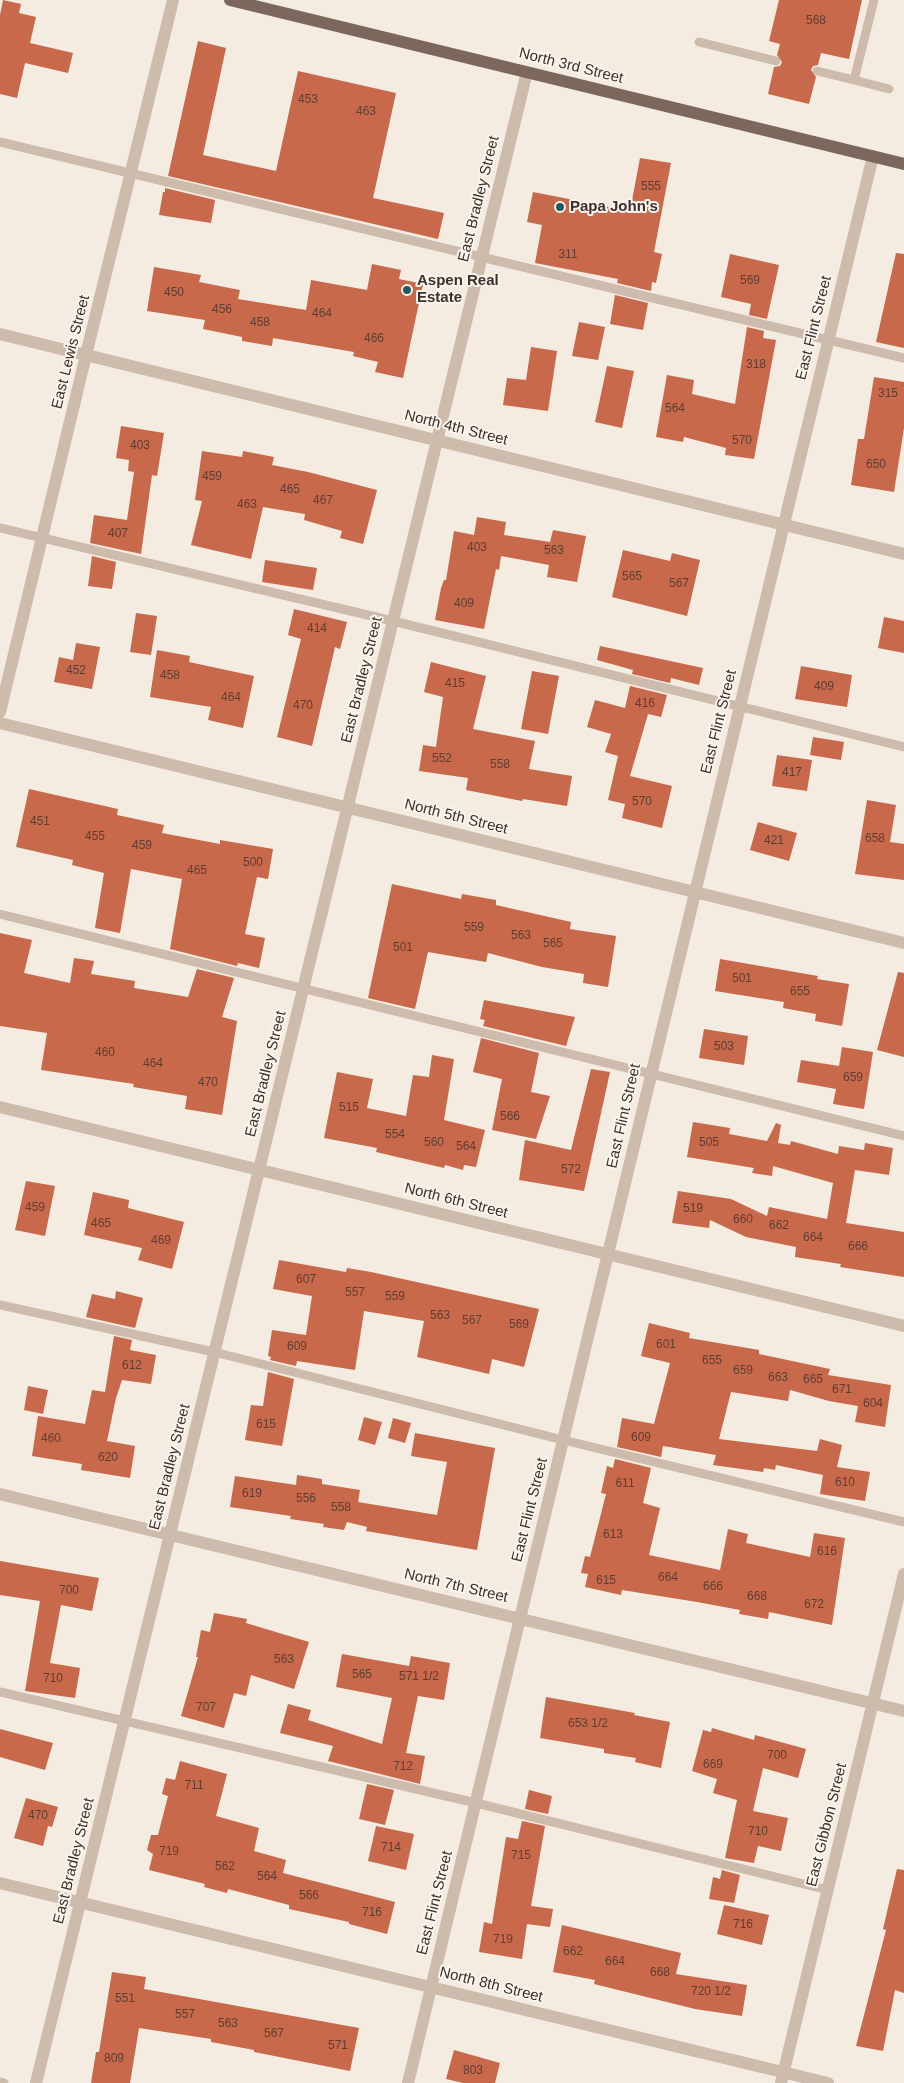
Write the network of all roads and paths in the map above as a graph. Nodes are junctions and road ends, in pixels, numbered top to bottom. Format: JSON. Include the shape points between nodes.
{"nodes":[{"id":1,"x":172,"y":0,"type":"edge"},
{"id":2,"x":230,"y":0,"type":"edge"},
{"id":3,"x":874,"y":0,"type":"edge"},
{"id":4,"x":699,"y":42,"type":"dead end"},
{"id":5,"x":776,"y":61,"type":"dead end"},
{"id":6,"x":817,"y":71,"type":"dead end"},
{"id":7,"x":527,"y":72,"type":"junction"},
{"id":8,"x":854,"y":80,"type":"junction"},
{"id":9,"x":889,"y":89,"type":"dead end"},
{"id":10,"x":0,"y":142,"type":"edge"},
{"id":11,"x":872,"y":156,"type":"junction"},
{"id":12,"x":904,"y":164,"type":"edge"},
{"id":13,"x":131,"y":173,"type":"junction"},
{"id":14,"x":482,"y":256,"type":"junction"},
{"id":15,"x":0,"y":334,"type":"edge"},
{"id":16,"x":828,"y":340,"type":"junction"},
{"id":17,"x":86,"y":355,"type":"junction"},
{"id":18,"x":904,"y":358,"type":"edge"},
{"id":19,"x":437,"y":440,"type":"junction"},
{"id":20,"x":784,"y":524,"type":"junction"},
{"id":21,"x":0,"y":528,"type":"edge"},
{"id":22,"x":42,"y":538,"type":"junction"},
{"id":23,"x":904,"y":554,"type":"edge"},
{"id":24,"x":393,"y":621,"type":"junction"},
{"id":25,"x":740,"y":707,"type":"junction"},
{"id":26,"x":0,"y":712,"type":"edge"},
{"id":27,"x":0,"y":723,"type":"edge"},
{"id":28,"x":904,"y":747,"type":"edge"},
{"id":29,"x":347,"y":808,"type":"junction"},
{"id":30,"x":695,"y":892,"type":"junction"},
{"id":31,"x":0,"y":914,"type":"edge"},
{"id":32,"x":904,"y":943,"type":"edge"},
{"id":33,"x":303,"y":990,"type":"junction"},
{"id":34,"x":651,"y":1073,"type":"junction"},
{"id":35,"x":0,"y":1107,"type":"edge"},
{"id":36,"x":904,"y":1136,"type":"edge"},
{"id":37,"x":259,"y":1170,"type":"junction"},
{"id":38,"x":608,"y":1254,"type":"junction"},
{"id":39,"x":0,"y":1305,"type":"edge"},
{"id":40,"x":904,"y":1326,"type":"edge"},
{"id":41,"x":214,"y":1352,"type":"junction"},
{"id":42,"x":563,"y":1440,"type":"junction"},
{"id":43,"x":0,"y":1494,"type":"edge"},
{"id":44,"x":904,"y":1522,"type":"edge"},
{"id":45,"x":170,"y":1535,"type":"junction"},
{"id":46,"x":904,"y":1574,"type":"edge"},
{"id":47,"x":520,"y":1618,"type":"junction"},
{"id":48,"x":0,"y":1692,"type":"edge"},
{"id":49,"x":873,"y":1703,"type":"junction"},
{"id":50,"x":904,"y":1710,"type":"edge"},
{"id":51,"x":124,"y":1722,"type":"junction"},
{"id":52,"x":476,"y":1803,"type":"junction"},
{"id":53,"x":0,"y":1883,"type":"edge"},
{"id":54,"x":828,"y":1890,"type":"junction"},
{"id":55,"x":80,"y":1902,"type":"junction"},
{"id":56,"x":431,"y":1987,"type":"junction"},
{"id":57,"x":782,"y":2078,"type":"edge"},
{"id":58,"x":0,"y":2082,"type":"edge"},
{"id":59,"x":4,"y":2083,"type":"edge"},
{"id":60,"x":36,"y":2083,"type":"edge"},
{"id":61,"x":408,"y":2083,"type":"edge"},
{"id":62,"x":828,"y":2083,"type":"edge"}],
"edges":[{"from":1,"to":13,"type":"street","name":"East Lewis Street"},
{"from":2,"to":7,"type":"main road","name":"North 3rd Street"},
{"from":3,"to":8,"type":"lane"},
{"from":4,"to":5,"type":"lane"},
{"from":6,"to":8,"type":"lane"},
{"from":7,"to":11,"type":"main road","name":"North 3rd Street"},
{"from":7,"to":14,"type":"street","name":"East Bradley Street"},
{"from":8,"to":9,"type":"lane"},
{"from":10,"to":13,"type":"lane"},
{"from":11,"to":12,"type":"main road","name":"North 3rd Street"},
{"from":11,"to":16,"type":"street","name":"East Flint Street"},
{"from":13,"to":14,"type":"lane"},
{"from":13,"to":17,"type":"street","name":"East Lewis Street"},
{"from":14,"to":16,"type":"lane"},
{"from":14,"to":19,"type":"street","name":"East Bradley Street"},
{"from":15,"to":17,"type":"street","name":"North 4th Street"},
{"from":16,"to":18,"type":"lane"},
{"from":16,"to":20,"type":"street","name":"East Flint Street"},
{"from":17,"to":19,"type":"street","name":"North 4th Street"},
{"from":17,"to":22,"type":"street","name":"East Lewis Street"},
{"from":19,"to":20,"type":"street","name":"North 4th Street"},
{"from":19,"to":24,"type":"street","name":"East Bradley Street"},
{"from":20,"to":23,"type":"street","name":"North 4th Street"},
{"from":20,"to":25,"type":"street","name":"East Flint Street"},
{"from":21,"to":22,"type":"lane"},
{"from":22,"to":24,"type":"lane"},
{"from":22,"to":26,"type":"street","name":"East Lewis Street"},
{"from":24,"to":25,"type":"lane"},
{"from":24,"to":29,"type":"street","name":"East Bradley Street"},
{"from":25,"to":28,"type":"lane"},
{"from":25,"to":30,"type":"street","name":"East Flint Street"},
{"from":27,"to":29,"type":"street","name":"North 5th Street"},
{"from":29,"to":30,"type":"street","name":"North 5th Street"},
{"from":29,"to":33,"type":"street","name":"East Bradley Street"},
{"from":30,"to":32,"type":"street","name":"North 5th Street"},
{"from":30,"to":34,"type":"street","name":"East Flint Street"},
{"from":31,"to":33,"type":"lane"},
{"from":33,"to":34,"type":"lane"},
{"from":33,"to":37,"type":"street","name":"East Bradley Street"},
{"from":34,"to":36,"type":"lane"},
{"from":34,"to":38,"type":"street","name":"East Flint Street"},
{"from":35,"to":37,"type":"street","name":"North 6th Street"},
{"from":37,"to":38,"type":"street","name":"North 6th Street"},
{"from":37,"to":41,"type":"street","name":"East Bradley Street"},
{"from":38,"to":40,"type":"street","name":"North 6th Street"},
{"from":38,"to":42,"type":"street","name":"East Flint Street"},
{"from":39,"to":41,"type":"lane"},
{"from":41,"to":42,"type":"lane"},
{"from":41,"to":45,"type":"street","name":"East Bradley Street"},
{"from":42,"to":44,"type":"lane"},
{"from":42,"to":47,"type":"street","name":"East Flint Street"},
{"from":43,"to":45,"type":"street","name":"North 7th Street"},
{"from":45,"to":47,"type":"street","name":"North 7th Street"},
{"from":45,"to":51,"type":"street","name":"East Bradley Street"},
{"from":46,"to":49,"type":"street","name":"East Gibbon Street"},
{"from":47,"to":49,"type":"street","name":"North 7th Street"},
{"from":47,"to":52,"type":"street","name":"East Flint Street"},
{"from":48,"to":51,"type":"lane"},
{"from":49,"to":50,"type":"street","name":"North 7th Street"},
{"from":49,"to":54,"type":"street","name":"East Gibbon Street"},
{"from":51,"to":52,"type":"lane"},
{"from":51,"to":55,"type":"street","name":"East Bradley Street"},
{"from":52,"to":54,"type":"lane"},
{"from":52,"to":56,"type":"street","name":"East Flint Street"},
{"from":53,"to":55,"type":"street","name":"North 8th Street"},
{"from":54,"to":57,"type":"street","name":"East Gibbon Street"},
{"from":55,"to":56,"type":"street","name":"North 8th Street"},
{"from":55,"to":60,"type":"street","name":"East Bradley Street"},
{"from":56,"to":57,"type":"street","name":"North 8th Street"},
{"from":56,"to":61,"type":"street","name":"East Flint Street"},
{"from":57,"to":62,"type":"street","name":"North 8th Street"},
{"from":58,"to":59,"type":"lane"}]}
